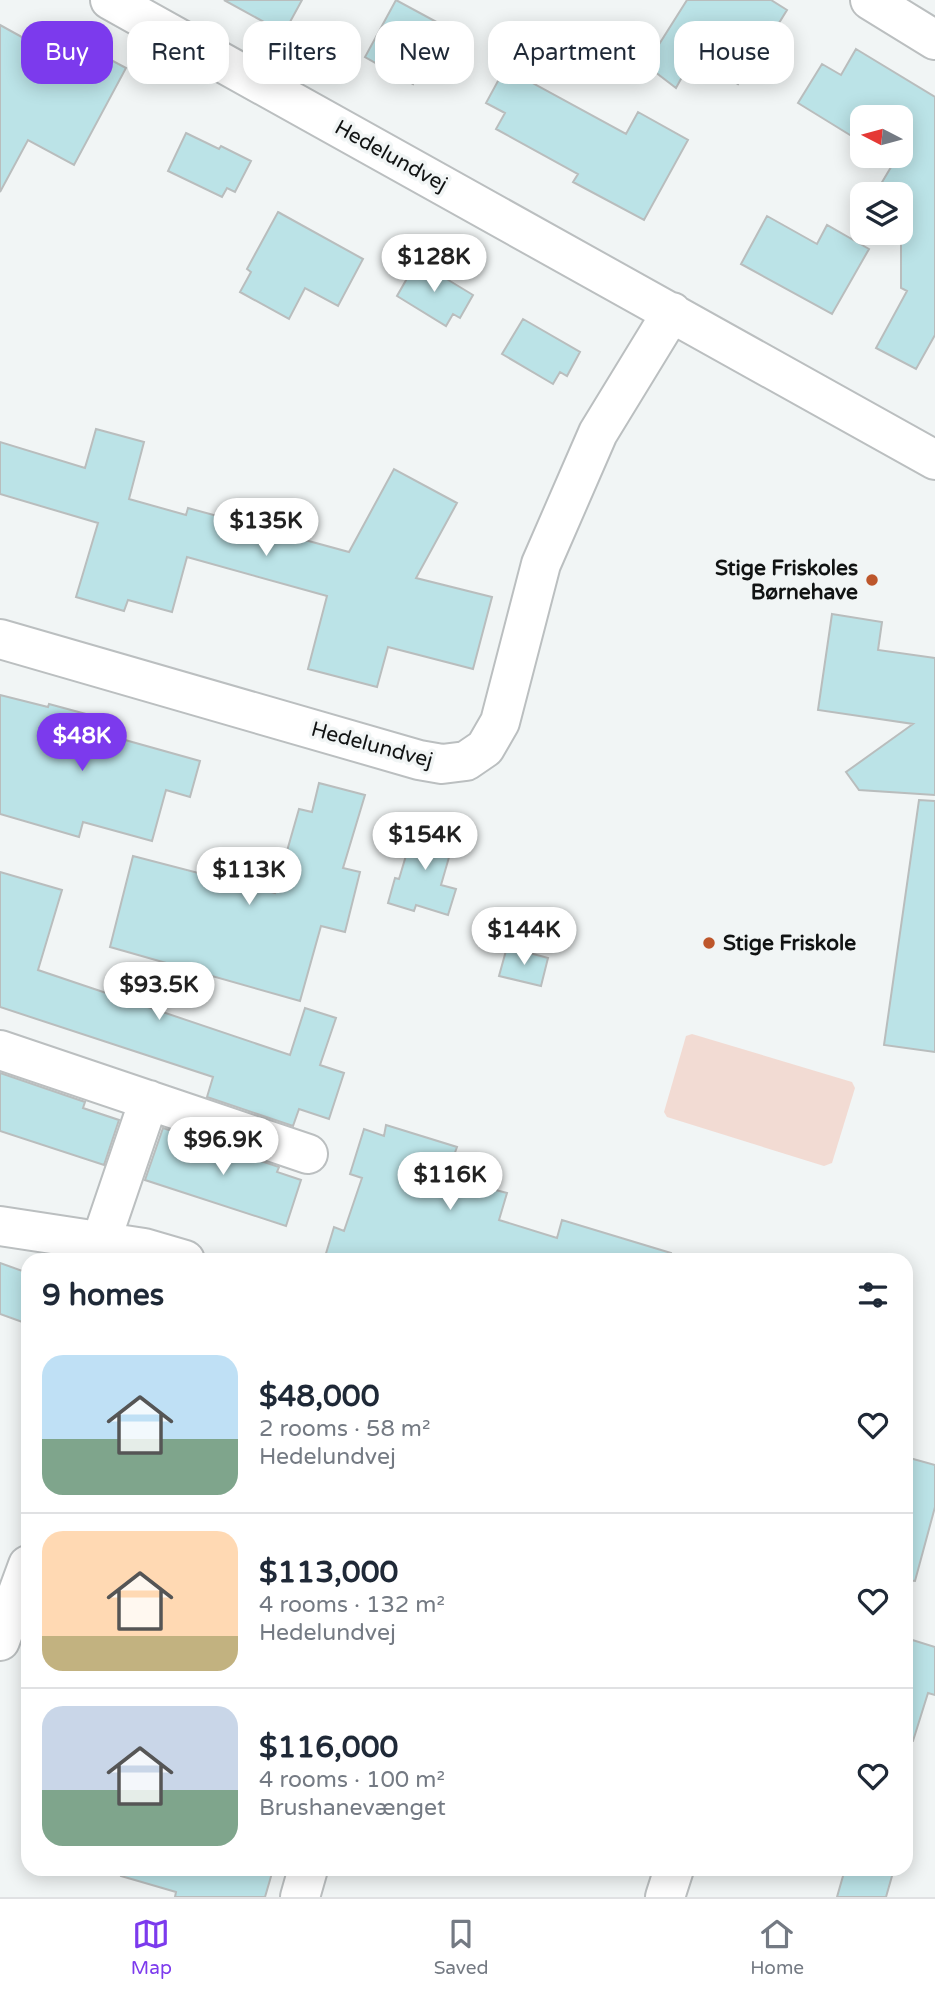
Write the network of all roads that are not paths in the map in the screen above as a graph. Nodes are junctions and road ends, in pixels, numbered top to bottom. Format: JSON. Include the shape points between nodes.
{"nodes":[{"id":1,"x":110,"y":0,"type":"edge"},
{"id":2,"x":870,"y":0,"type":"edge"},
{"id":3,"x":935,"y":40,"type":"edge"},
{"id":4,"x":672,"y":312,"type":"junction"},
{"id":5,"x":935,"y":460,"type":"edge"},
{"id":6,"x":0,"y":639,"type":"edge"},
{"id":7,"x":0,"y":1050,"type":"edge"},
{"id":8,"x":149,"y":1100,"type":"junction"},
{"id":9,"x":308,"y":1154,"type":"dead end"},
{"id":10,"x":0,"y":1226,"type":"edge"},
{"id":11,"x":101,"y":1241,"type":"junction"},
{"id":12,"x":139,"y":1253,"type":"edge"},
{"id":13,"x":21,"y":1584,"type":"edge"},
{"id":14,"x":0,"y":1641,"type":"edge"},
{"id":15,"x":306,"y":1876,"type":"edge"},
{"id":16,"x":672,"y":1876,"type":"edge"},
{"id":17,"x":300,"y":1897,"type":"edge"},
{"id":18,"x":665,"y":1897,"type":"edge"}],
"edges":[{"from":1,"to":4,"type":"street","name":"Hedelundvej"},
{"from":2,"to":3,"type":"street"},
{"from":4,"to":5,"type":"street","name":"Hedelundvej"},
{"from":4,"to":6,"type":"street","name":"Hedelundvej","via":[[598,433],[541,564],[499,722],[485,748],[466,761],[442,764],[419,760]]},
{"from":7,"to":8,"type":"street"},
{"from":8,"to":9,"type":"street"},
{"from":8,"to":11,"type":"street"},
{"from":10,"to":11,"type":"street"},
{"from":11,"to":12,"type":"street"},
{"from":13,"to":14,"type":"street"},
{"from":15,"to":17,"type":"street"},
{"from":16,"to":18,"type":"street"}]}
